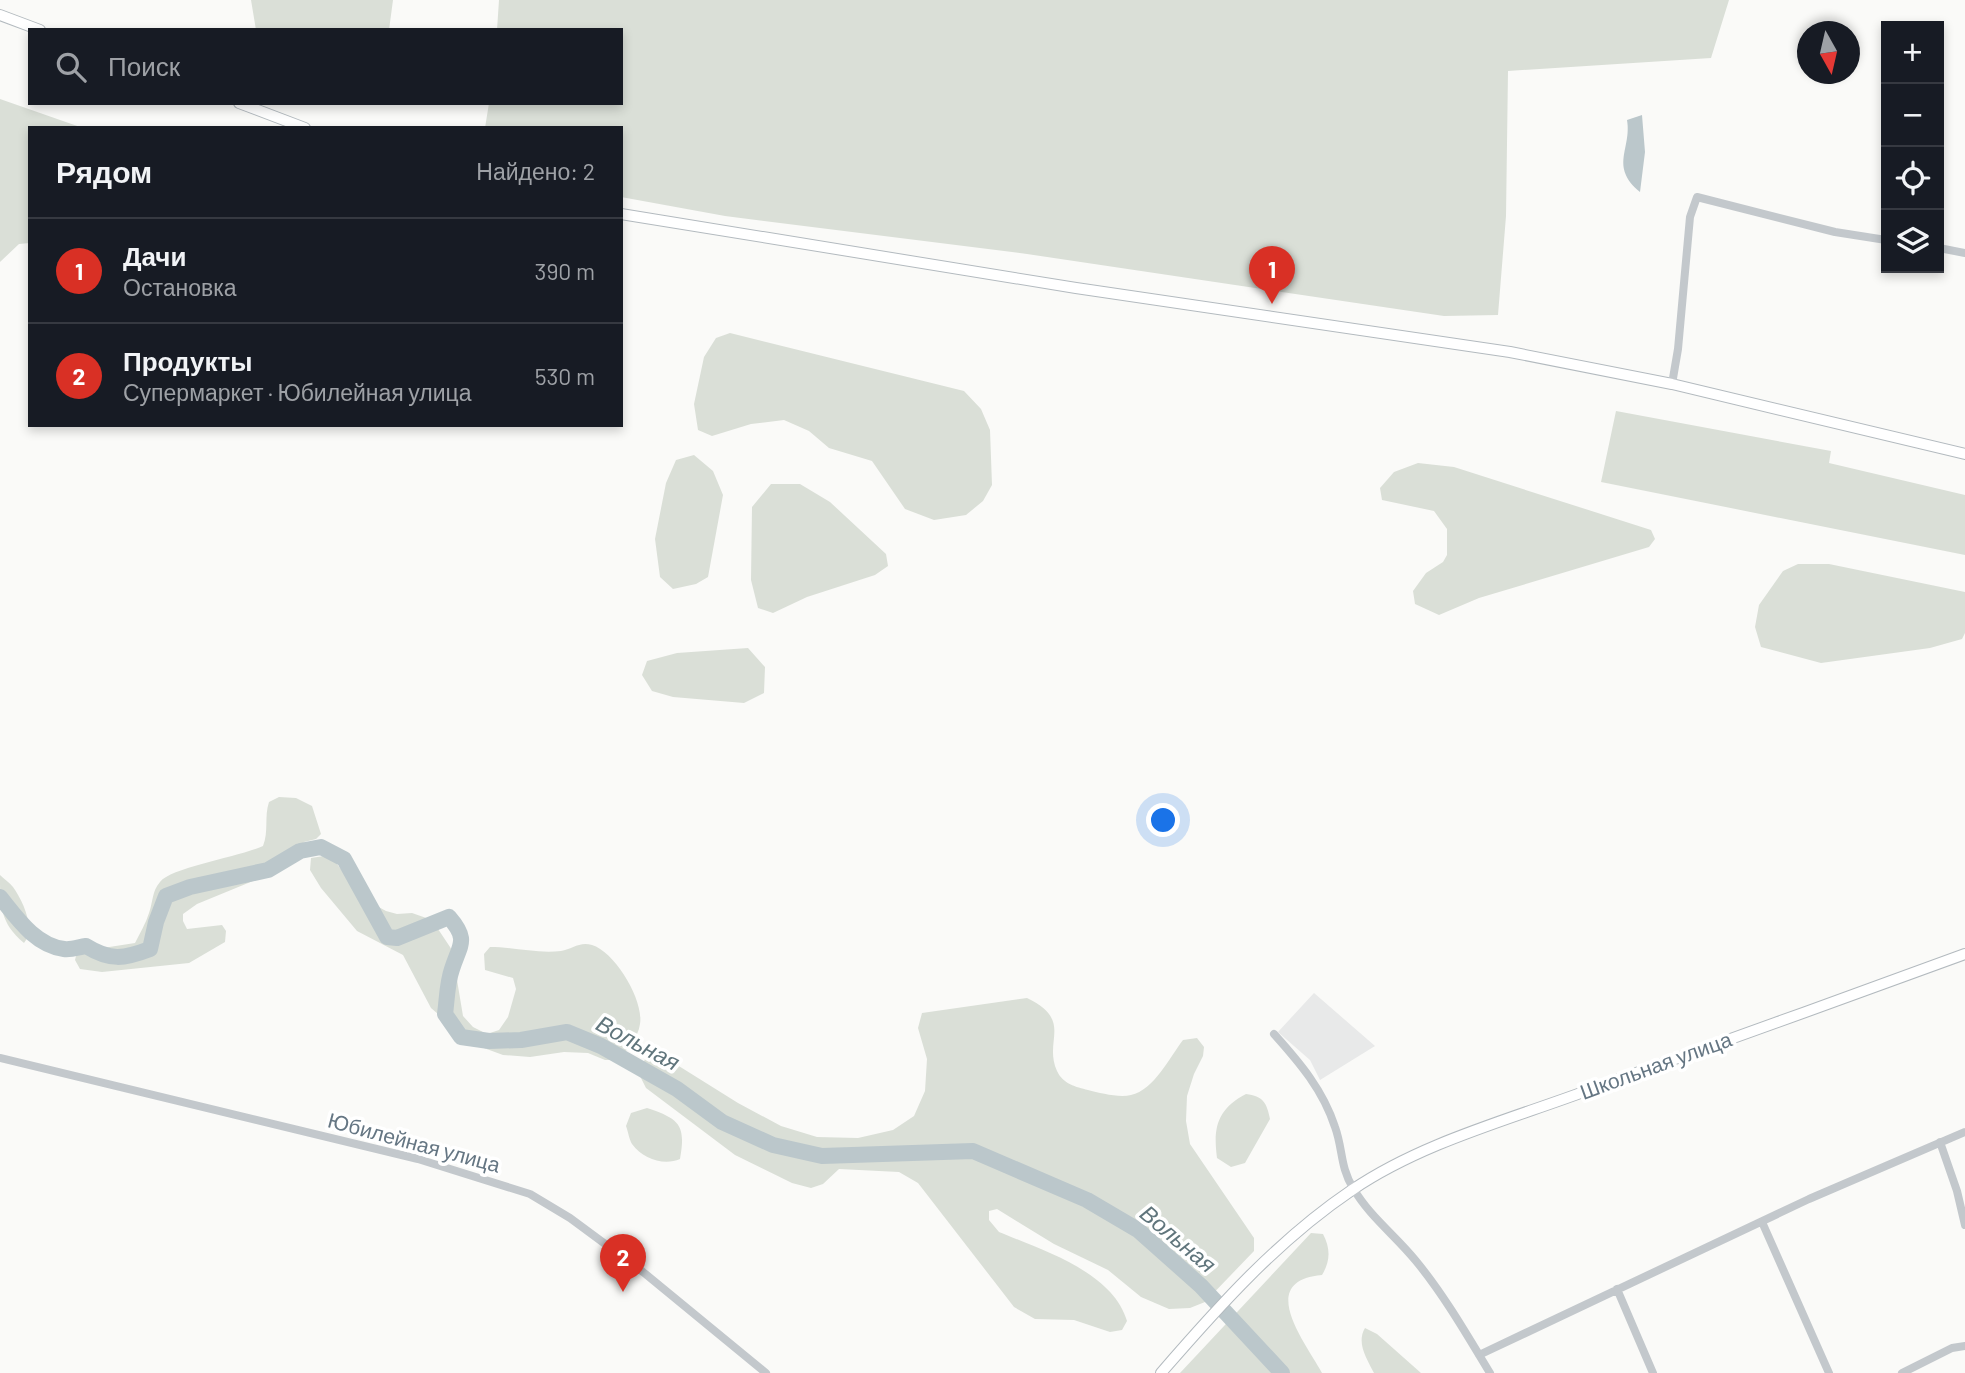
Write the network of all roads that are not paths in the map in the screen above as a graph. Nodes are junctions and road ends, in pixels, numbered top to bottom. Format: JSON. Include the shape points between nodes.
{"nodes":[{"id":1,"x":0,"y":15,"type":"edge"},
{"id":2,"x":35,"y":28,"type":"edge"},
{"id":3,"x":244,"y":105,"type":"edge"},
{"id":4,"x":300,"y":126,"type":"edge"},
{"id":5,"x":623,"y":214,"type":"edge"},
{"id":6,"x":1881,"y":239,"type":"edge"},
{"id":7,"x":1944,"y":249,"type":"edge"},
{"id":8,"x":1965,"y":253,"type":"edge"},
{"id":9,"x":1672,"y":384,"type":"junction"},
{"id":10,"x":1965,"y":454,"type":"edge"},
{"id":11,"x":1965,"y":954,"type":"edge"},
{"id":12,"x":1274,"y":1034,"type":"dead end"},
{"id":13,"x":0,"y":1058,"type":"edge"},
{"id":14,"x":1965,"y":1132,"type":"edge"},
{"id":15,"x":1940,"y":1142,"type":"junction"},
{"id":16,"x":1353,"y":1189,"type":"junction"},
{"id":17,"x":1762,"y":1222,"type":"junction"},
{"id":18,"x":1965,"y":1225,"type":"edge"},
{"id":19,"x":1617,"y":1289,"type":"junction"},
{"id":20,"x":1965,"y":1346,"type":"edge"},
{"id":21,"x":1479,"y":1355,"type":"junction"},
{"id":22,"x":766,"y":1373,"type":"edge"},
{"id":23,"x":1161,"y":1373,"type":"edge"},
{"id":24,"x":1490,"y":1373,"type":"edge"},
{"id":25,"x":1653,"y":1373,"type":"edge"},
{"id":26,"x":1829,"y":1373,"type":"edge"},
{"id":27,"x":1902,"y":1373,"type":"edge"}],
"edges":[{"from":1,"to":2,"type":"street"},
{"from":3,"to":4,"type":"street"},
{"from":5,"to":9,"type":"street","via":[[1510,352]]},
{"from":6,"to":9,"type":"street","via":[[1697,197],[1690,217]]},
{"from":7,"to":8,"type":"street"},
{"from":9,"to":10,"type":"street"},
{"from":11,"to":16,"type":"street","name":"Школьная улица","via":[[1464,1135],[1406,1159]]},
{"from":12,"to":16,"type":"street","via":[[1323,1097],[1336,1129],[1343,1171]]},
{"from":13,"to":22,"type":"street","name":"Юбилейная улица","via":[[418,1159],[530,1195],[570,1218],[643,1272]]},
{"from":14,"to":15,"type":"street"},
{"from":15,"to":17,"type":"street"},
{"from":15,"to":18,"type":"street"},
{"from":16,"to":21,"type":"street","via":[[1379,1224],[1416,1260]]},
{"from":16,"to":23,"type":"street","name":"Школьная улица","via":[[1295,1232],[1245,1279]]},
{"from":17,"to":19,"type":"street"},
{"from":17,"to":26,"type":"street"},
{"from":19,"to":21,"type":"street"},
{"from":19,"to":25,"type":"street"},
{"from":20,"to":27,"type":"street"},
{"from":21,"to":24,"type":"street"}]}
